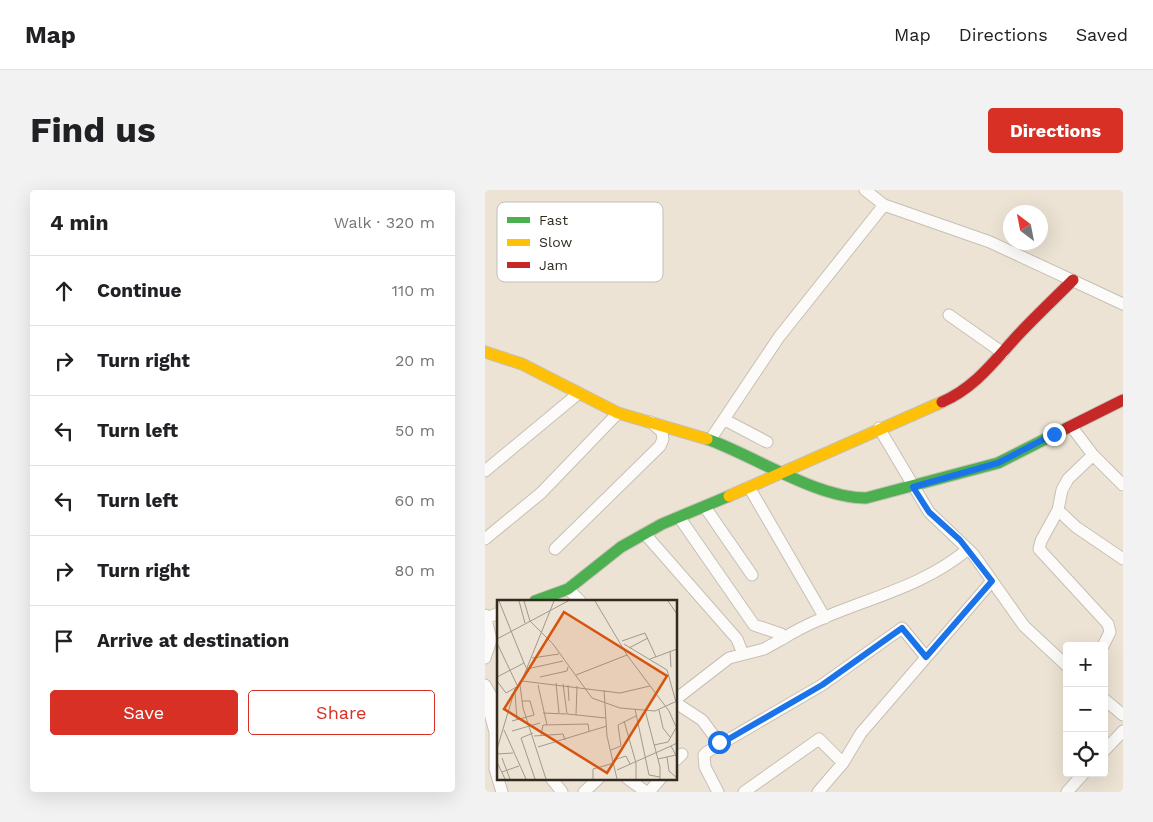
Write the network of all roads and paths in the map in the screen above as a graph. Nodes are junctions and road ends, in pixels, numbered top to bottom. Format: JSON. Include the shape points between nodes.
{"nodes":[{"id":1,"x":865,"y":190,"type":"edge"},
{"id":2,"x":885,"y":205,"type":"junction"},
{"id":3,"x":1073,"y":280,"type":"junction"},
{"id":4,"x":1123,"y":304,"type":"edge"},
{"id":5,"x":949,"y":315,"type":"dead end"},
{"id":6,"x":485,"y":352,"type":"edge"},
{"id":7,"x":1003,"y":353,"type":"junction"},
{"id":8,"x":579,"y":394,"type":"junction"},
{"id":9,"x":1121,"y":404,"type":"edge"},
{"id":10,"x":618,"y":413,"type":"junction"},
{"id":11,"x":648,"y":420,"type":"junction"},
{"id":12,"x":725,"y":420,"type":"junction"},
{"id":13,"x":1071,"y":426,"type":"junction"},
{"id":14,"x":879,"y":428,"type":"junction"},
{"id":15,"x":710,"y":440,"type":"junction"},
{"id":16,"x":767,"y":442,"type":"dead end"},
{"id":17,"x":1093,"y":455,"type":"junction"},
{"id":18,"x":485,"y":471,"type":"edge"},
{"id":19,"x":783,"y":473,"type":"junction"},
{"id":20,"x":1123,"y":486,"type":"edge"},
{"id":21,"x":749,"y":487,"type":"junction"},
{"id":22,"x":913,"y":487,"type":"junction"},
{"id":23,"x":705,"y":507,"type":"junction"},
{"id":24,"x":1058,"y":510,"type":"junction"},
{"id":25,"x":679,"y":517,"type":"junction"},
{"id":26,"x":645,"y":534,"type":"junction"},
{"id":27,"x":485,"y":539,"type":"edge"},
{"id":28,"x":555,"y":549,"type":"dead end"},
{"id":29,"x":968,"y":549,"type":"junction"},
{"id":30,"x":1123,"y":559,"type":"edge"},
{"id":31,"x":752,"y":576,"type":"dead end"},
{"id":32,"x":992,"y":581,"type":"junction"},
{"id":33,"x":568,"y":589,"type":"junction"},
{"id":34,"x":538,"y":600,"type":"edge"},
{"id":35,"x":579,"y":600,"type":"edge"},
{"id":36,"x":485,"y":616,"type":"edge"},
{"id":37,"x":825,"y":618,"type":"junction"},
{"id":38,"x":783,"y":639,"type":"junction"},
{"id":39,"x":495,"y":642,"type":"edge"},
{"id":40,"x":1105,"y":642,"type":"edge"},
{"id":41,"x":743,"y":654,"type":"junction"},
{"id":42,"x":486,"y":655,"type":"edge"},
{"id":43,"x":926,"y":657,"type":"junction"},
{"id":44,"x":1063,"y":662,"type":"edge"},
{"id":45,"x":485,"y":685,"type":"edge"},
{"id":46,"x":485,"y":695,"type":"edge"},
{"id":47,"x":677,"y":698,"type":"edge"},
{"id":48,"x":1108,"y":702,"type":"edge"},
{"id":49,"x":677,"y":704,"type":"edge"},
{"id":50,"x":497,"y":706,"type":"edge"},
{"id":51,"x":1122,"y":713,"type":"edge"},
{"id":52,"x":1123,"y":730,"type":"edge"},
{"id":53,"x":720,"y":744,"type":"junction"},
{"id":54,"x":1108,"y":747,"type":"edge"},
{"id":55,"x":843,"y":763,"type":"junction"},
{"id":56,"x":497,"y":776,"type":"edge"},
{"id":57,"x":1080,"y":777,"type":"edge"},
{"id":58,"x":498,"y":780,"type":"edge"},
{"id":59,"x":553,"y":780,"type":"edge"},
{"id":60,"x":597,"y":780,"type":"edge"},
{"id":61,"x":630,"y":780,"type":"edge"},
{"id":62,"x":659,"y":780,"type":"edge"},
{"id":63,"x":502,"y":792,"type":"edge"},
{"id":64,"x":562,"y":792,"type":"edge"},
{"id":65,"x":584,"y":792,"type":"edge"},
{"id":66,"x":647,"y":792,"type":"edge"},
{"id":67,"x":718,"y":792,"type":"edge"},
{"id":68,"x":744,"y":792,"type":"edge"},
{"id":69,"x":818,"y":792,"type":"edge"},
{"id":70,"x":1067,"y":792,"type":"edge"}],
"edges":[{"from":1,"to":2,"type":"street"},
{"from":2,"to":3,"type":"street","via":[[990,242]]},
{"from":2,"to":12,"type":"street","via":[[779,336]]},
{"from":3,"to":4,"type":"street"},
{"from":3,"to":7,"type":"street"},
{"from":5,"to":7,"type":"street"},
{"from":6,"to":8,"type":"street","via":[[522,364]]},
{"from":7,"to":14,"type":"street","via":[[960,394]]},
{"from":8,"to":10,"type":"street"},
{"from":8,"to":18,"type":"street"},
{"from":9,"to":13,"type":"street"},
{"from":10,"to":11,"type":"street"},
{"from":10,"to":27,"type":"street","via":[[541,493]]},
{"from":11,"to":15,"type":"street"},
{"from":11,"to":28,"type":"street","via":[[662,432],[660,446]]},
{"from":12,"to":15,"type":"street"},
{"from":12,"to":16,"type":"street"},
{"from":13,"to":17,"type":"street"},
{"from":13,"to":22,"type":"street","via":[[998,463]]},
{"from":14,"to":19,"type":"street"},
{"from":14,"to":22,"type":"street"},
{"from":15,"to":19,"type":"street"},
{"from":17,"to":20,"type":"street"},
{"from":17,"to":24,"type":"street","via":[[1068,479]]},
{"from":19,"to":21,"type":"street"},
{"from":19,"to":22,"type":"street","via":[[849,498],[866,498]]},
{"from":21,"to":23,"type":"street"},
{"from":21,"to":37,"type":"street"},
{"from":22,"to":29,"type":"street","via":[[929,512]]},
{"from":23,"to":25,"type":"street"},
{"from":23,"to":31,"type":"street"},
{"from":24,"to":30,"type":"street"},
{"from":24,"to":40,"type":"street","via":[[1039,549],[1108,624],[1110,632]]},
{"from":25,"to":26,"type":"street"},
{"from":25,"to":38,"type":"street","via":[[752,622],[781,634]]},
{"from":26,"to":33,"type":"street","via":[[621,547]]},
{"from":26,"to":41,"type":"street","via":[[737,639]]},
{"from":29,"to":32,"type":"street"},
{"from":29,"to":37,"type":"street","via":[[944,567],[905,587]]},
{"from":32,"to":43,"type":"street"},
{"from":32,"to":44,"type":"street","via":[[1024,626]]},
{"from":33,"to":34,"type":"street"},
{"from":33,"to":35,"type":"street"},
{"from":36,"to":39,"type":"street"},
{"from":37,"to":38,"type":"street"},
{"from":38,"to":41,"type":"street","via":[[765,649]]},
{"from":39,"to":42,"type":"street"},
{"from":41,"to":47,"type":"street","via":[[729,658]]},
{"from":43,"to":53,"type":"street","via":[[902,628],[822,685]]},
{"from":43,"to":55,"type":"street","via":[[856,740]]},
{"from":45,"to":50,"type":"street"},
{"from":46,"to":56,"type":"street","via":[[495,732]]},
{"from":48,"to":51,"type":"street"},
{"from":49,"to":53,"type":"street","via":[[702,720]]},
{"from":52,"to":54,"type":"street"},
{"from":53,"to":67,"type":"street","via":[[703,758]]},
{"from":55,"to":68,"type":"street","via":[[819,739]]},
{"from":55,"to":69,"type":"street"},
{"from":57,"to":70,"type":"street"},
{"from":58,"to":63,"type":"street"},
{"from":59,"to":64,"type":"street"},
{"from":60,"to":65,"type":"street"},
{"from":61,"to":66,"type":"street"},
{"from":62,"to":66,"type":"street"}]}
